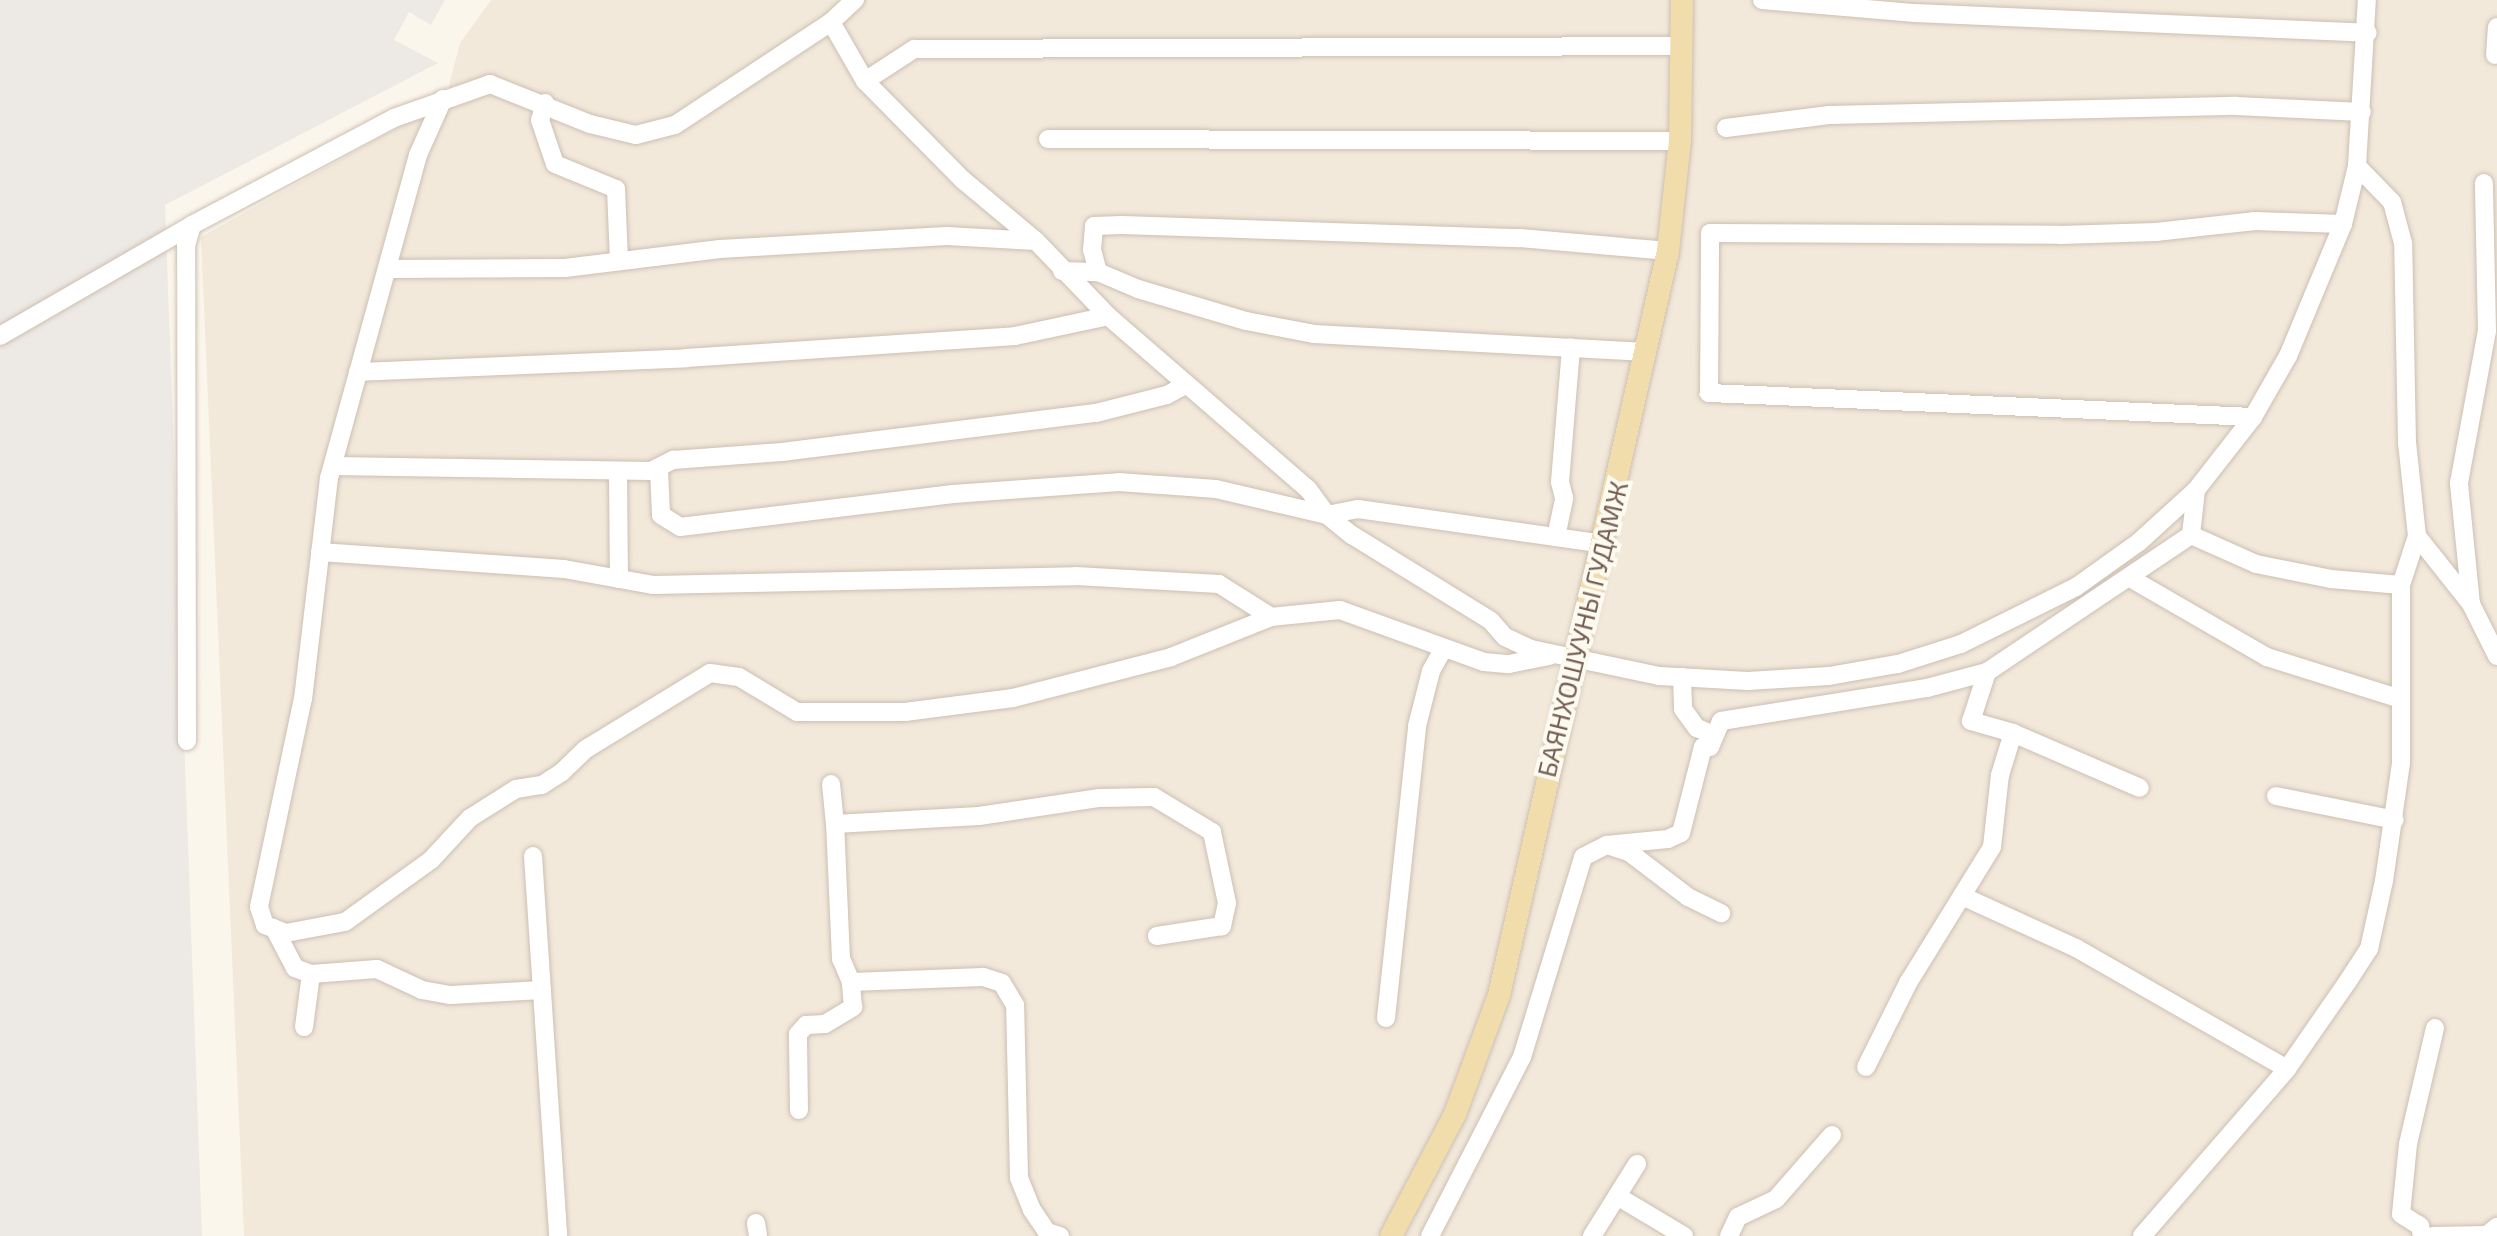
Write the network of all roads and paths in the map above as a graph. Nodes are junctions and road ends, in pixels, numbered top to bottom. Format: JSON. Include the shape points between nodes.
{"nodes":[{"id":1,"x":855,"y":0,"type":"edge"},
{"id":2,"x":1682,"y":0,"type":"edge"},
{"id":3,"x":1762,"y":0,"type":"edge"},
{"id":4,"x":2367,"y":0,"type":"edge"},
{"id":5,"x":831,"y":22,"type":"junction"},
{"id":6,"x":2497,"y":27,"type":"edge"},
{"id":7,"x":2368,"y":33,"type":"junction"},
{"id":8,"x":1683,"y":46,"type":"junction"},
{"id":9,"x":2495,"y":55,"type":"dead end"},
{"id":10,"x":865,"y":81,"type":"junction"},
{"id":11,"x":443,"y":99,"type":"junction"},
{"id":12,"x":545,"y":103,"type":"junction"},
{"id":13,"x":2362,"y":112,"type":"junction"},
{"id":14,"x":1726,"y":128,"type":"dead end"},
{"id":15,"x":1048,"y":139,"type":"dead end"},
{"id":16,"x":1680,"y":141,"type":"junction"},
{"id":17,"x":2357,"y":166,"type":"junction"},
{"id":18,"x":2484,"y":183,"type":"dead end"},
{"id":19,"x":2343,"y":224,"type":"junction"},
{"id":20,"x":192,"y":225,"type":"junction"},
{"id":21,"x":1036,"y":241,"type":"junction"},
{"id":22,"x":1668,"y":251,"type":"junction"},
{"id":23,"x":619,"y":261,"type":"junction"},
{"id":24,"x":387,"y":269,"type":"junction"},
{"id":25,"x":1062,"y":271,"type":"junction"},
{"id":26,"x":1098,"y":272,"type":"junction"},
{"id":27,"x":1108,"y":316,"type":"junction"},
{"id":28,"x":0,"y":336,"type":"edge"},
{"id":29,"x":1571,"y":347,"type":"junction"},
{"id":30,"x":1647,"y":352,"type":"junction"},
{"id":31,"x":358,"y":372,"type":"junction"},
{"id":32,"x":1185,"y":385,"type":"junction"},
{"id":33,"x":2253,"y":417,"type":"junction"},
{"id":34,"x":333,"y":466,"type":"junction"},
{"id":35,"x":659,"y":469,"type":"junction"},
{"id":36,"x":618,"y":472,"type":"junction"},
{"id":37,"x":2196,"y":490,"type":"junction"},
{"id":38,"x":1327,"y":515,"type":"junction"},
{"id":39,"x":2191,"y":535,"type":"junction"},
{"id":40,"x":2417,"y":536,"type":"junction"},
{"id":41,"x":1556,"y":537,"type":"junction"},
{"id":42,"x":1604,"y":544,"type":"junction"},
{"id":43,"x":320,"y":552,"type":"junction"},
{"id":44,"x":2130,"y":578,"type":"junction"},
{"id":45,"x":619,"y":579,"type":"junction"},
{"id":46,"x":2401,"y":585,"type":"junction"},
{"id":47,"x":2471,"y":604,"type":"junction"},
{"id":48,"x":1271,"y":617,"type":"junction"},
{"id":49,"x":2495,"y":649,"type":"edge"},
{"id":50,"x":1442,"y":651,"type":"junction"},
{"id":51,"x":1566,"y":658,"type":"junction"},
{"id":52,"x":1987,"y":672,"type":"junction"},
{"id":53,"x":1682,"y":677,"type":"junction"},
{"id":54,"x":2401,"y":699,"type":"junction"},
{"id":55,"x":2013,"y":733,"type":"junction"},
{"id":56,"x":1712,"y":734,"type":"junction"},
{"id":57,"x":187,"y":741,"type":"dead end"},
{"id":58,"x":831,"y":784,"type":"dead end"},
{"id":59,"x":2140,"y":788,"type":"dead end"},
{"id":60,"x":2276,"y":796,"type":"dead end"},
{"id":61,"x":2395,"y":820,"type":"junction"},
{"id":62,"x":835,"y":824,"type":"junction"},
{"id":63,"x":1607,"y":845,"type":"junction"},
{"id":64,"x":533,"y":856,"type":"dead end"},
{"id":65,"x":1962,"y":896,"type":"junction"},
{"id":66,"x":1721,"y":913,"type":"dead end"},
{"id":67,"x":274,"y":928,"type":"junction"},
{"id":68,"x":1157,"y":936,"type":"dead end"},
{"id":69,"x":311,"y":974,"type":"junction"},
{"id":70,"x":851,"y":982,"type":"junction"},
{"id":71,"x":542,"y":990,"type":"junction"},
{"id":72,"x":1386,"y":1018,"type":"dead end"},
{"id":73,"x":304,"y":1027,"type":"dead end"},
{"id":74,"x":2435,"y":1028,"type":"dead end"},
{"id":75,"x":1866,"y":1067,"type":"dead end"},
{"id":76,"x":2287,"y":1069,"type":"junction"},
{"id":77,"x":799,"y":1110,"type":"dead end"},
{"id":78,"x":1832,"y":1135,"type":"dead end"},
{"id":79,"x":1637,"y":1164,"type":"dead end"},
{"id":80,"x":1617,"y":1196,"type":"junction"},
{"id":81,"x":2497,"y":1227,"type":"edge"},
{"id":82,"x":2148,"y":1233,"type":"edge"},
{"id":83,"x":1050,"y":1235,"type":"edge"},
{"id":84,"x":558,"y":1236,"type":"edge"},
{"id":85,"x":1391,"y":1236,"type":"edge"},
{"id":86,"x":1430,"y":1236,"type":"edge"},
{"id":87,"x":1592,"y":1236,"type":"edge"},
{"id":88,"x":1684,"y":1236,"type":"edge"},
{"id":89,"x":1729,"y":1236,"type":"edge"},
{"id":90,"x":2422,"y":1236,"type":"edge"},
{"id":91,"x":2433,"y":1236,"type":"edge"}],
"edges":[{"from":1,"to":5,"type":"street"},
{"from":2,"to":8,"type":"main road","name":"БАЯНХОШУУНЫ ГУДАМЖ"},
{"from":3,"to":7,"type":"street","via":[[1915,13]]},
{"from":4,"to":7,"type":"street"},
{"from":5,"to":10,"type":"street"},
{"from":5,"to":12,"type":"street","via":[[675,125],[636,135],[590,124]]},
{"from":6,"to":9,"type":"street"},
{"from":7,"to":13,"type":"street"},
{"from":8,"to":10,"type":"street","via":[[914,49]]},
{"from":8,"to":16,"type":"main road","name":"БАЯНХОШУУНЫ ГУДАМЖ"},
{"from":10,"to":21,"type":"street","via":[[963,180]]},
{"from":11,"to":12,"type":"street","via":[[490,84]]},
{"from":11,"to":20,"type":"street","via":[[394,118]]},
{"from":11,"to":24,"type":"street","via":[[418,155]]},
{"from":12,"to":23,"type":"street","via":[[540,120],[555,164],[616,189]]},
{"from":13,"to":14,"type":"street","via":[[2236,106],[1861,114]]},
{"from":13,"to":17,"type":"street"},
{"from":15,"to":16,"type":"street"},
{"from":16,"to":22,"type":"main road","name":"БАЯНХОШУУНЫ ГУДАМЖ"},
{"from":17,"to":19,"type":"street"},
{"from":17,"to":40,"type":"street","via":[[2392,202],[2403,243],[2407,443]]},
{"from":18,"to":47,"type":"street","via":[[2487,331],[2459,483]]},
{"from":19,"to":33,"type":"street","via":[[2311,307]]},
{"from":19,"to":33,"type":"street","via":[[2255,221],[2060,235],[1710,233],[1709,393]]},
{"from":20,"to":28,"type":"street"},
{"from":20,"to":57,"type":"street","via":[[186,245]]},
{"from":21,"to":23,"type":"street","via":[[947,236],[720,249]]},
{"from":21,"to":25,"type":"street"},
{"from":22,"to":26,"type":"street","via":[[1520,238],[1094,226],[1092,250]]},
{"from":22,"to":30,"type":"main road","name":"БАЯНХОШУУНЫ ГУДАМЖ"},
{"from":23,"to":24,"type":"street","via":[[565,268]]},
{"from":24,"to":31,"type":"street"},
{"from":25,"to":26,"type":"street"},
{"from":25,"to":27,"type":"street"},
{"from":26,"to":29,"type":"street","via":[[1218,313],[1314,334]]},
{"from":27,"to":31,"type":"street","via":[[1015,336],[485,370]]},
{"from":27,"to":32,"type":"street"},
{"from":29,"to":30,"type":"street"},
{"from":29,"to":41,"type":"street","via":[[1560,482],[1564,498]]},
{"from":30,"to":42,"type":"main road","name":"БАЯНХОШУУНЫ ГУДАМЖ"},
{"from":31,"to":34,"type":"street"},
{"from":32,"to":35,"type":"street","via":[[1167,395],[1096,413],[782,452],[673,460]]},
{"from":32,"to":38,"type":"street","via":[[1308,489]]},
{"from":33,"to":37,"type":"street"},
{"from":34,"to":36,"type":"street"},
{"from":34,"to":43,"type":"street"},
{"from":35,"to":36,"type":"street"},
{"from":35,"to":38,"type":"street","via":[[661,515],[680,527],[953,494],[1119,482],[1216,489]]},
{"from":36,"to":45,"type":"street"},
{"from":37,"to":39,"type":"street"},
{"from":37,"to":53,"type":"street","via":[[2139,542],[2076,587],[1961,644],[1898,664],[1829,676],[1748,681]]},
{"from":38,"to":41,"type":"street","via":[[1358,509]]},
{"from":38,"to":51,"type":"street","via":[[1491,621],[1505,637]]},
{"from":39,"to":44,"type":"street"},
{"from":39,"to":46,"type":"street","via":[[2256,564],[2331,579]]},
{"from":40,"to":46,"type":"street"},
{"from":40,"to":47,"type":"street"},
{"from":41,"to":42,"type":"street"},
{"from":42,"to":51,"type":"main road","name":"БАЯНХОШУУНЫ ГУДАМЖ"},
{"from":43,"to":45,"type":"street","via":[[564,569]]},
{"from":43,"to":67,"type":"street","via":[[303,698],[259,907],[265,925]]},
{"from":44,"to":52,"type":"street"},
{"from":44,"to":54,"type":"street","via":[[2248,648]]},
{"from":45,"to":48,"type":"street","via":[[653,585],[1076,576],[1219,584]]},
{"from":46,"to":54,"type":"street"},
{"from":47,"to":49,"type":"street"},
{"from":48,"to":50,"type":"street","via":[[1340,610]]},
{"from":48,"to":67,"type":"street","via":[[1171,657],[1085,680],[1013,698],[905,712],[797,712],[739,677],[710,673],[586,749],[542,785],[516,789],[470,818],[431,860],[345,922],[286,933]]},
{"from":50,"to":51,"type":"street","via":[[1509,664]]},
{"from":50,"to":72,"type":"street","via":[[1417,726]]},
{"from":51,"to":53,"type":"street"},
{"from":51,"to":85,"type":"main road","name":"БАЯНХОШУУНЫ ГУДАМЖ","via":[[1499,995],[1455,1114]]},
{"from":52,"to":55,"type":"street","via":[[1971,721]]},
{"from":52,"to":56,"type":"street","via":[[1927,688],[1728,717]]},
{"from":53,"to":56,"type":"street","via":[[1683,709],[1697,728]]},
{"from":54,"to":61,"type":"street"},
{"from":55,"to":59,"type":"street"},
{"from":55,"to":65,"type":"street","via":[[2000,775],[1992,847]]},
{"from":56,"to":63,"type":"street","via":[[1710,747],[1703,747],[1681,833]]},
{"from":58,"to":62,"type":"street"},
{"from":60,"to":61,"type":"street"},
{"from":61,"to":76,"type":"street","via":[[2369,949]]},
{"from":62,"to":68,"type":"street","via":[[979,816],[1100,798],[1154,797],[1212,832],[1227,903],[1222,926]]},
{"from":62,"to":70,"type":"street","via":[[841,959]]},
{"from":63,"to":66,"type":"street","via":[[1629,852],[1688,897]]},
{"from":63,"to":86,"type":"street","via":[[1583,857],[1522,1057]]},
{"from":64,"to":71,"type":"street"},
{"from":65,"to":75,"type":"street","via":[[1908,983]]},
{"from":65,"to":76,"type":"street","via":[[2076,948]]},
{"from":67,"to":69,"type":"street","via":[[295,968]]},
{"from":69,"to":71,"type":"street","via":[[377,969],[422,990],[451,995]]},
{"from":69,"to":73,"type":"street"},
{"from":70,"to":77,"type":"street","via":[[853,1007],[825,1024],[806,1025],[798,1034]]},
{"from":70,"to":83,"type":"street","via":[[965,975],[1002,983],[1015,1005],[1019,1177]]},
{"from":71,"to":84,"type":"street"},
{"from":74,"to":90,"type":"street","via":[[2408,1144],[2401,1214],[2420,1226]]},
{"from":76,"to":82,"type":"street"},
{"from":78,"to":89,"type":"street","via":[[1776,1199],[1738,1217]]},
{"from":79,"to":80,"type":"street"},
{"from":80,"to":87,"type":"street"},
{"from":80,"to":88,"type":"street"},
{"from":81,"to":91,"type":"street","via":[[2487,1235]]}]}
